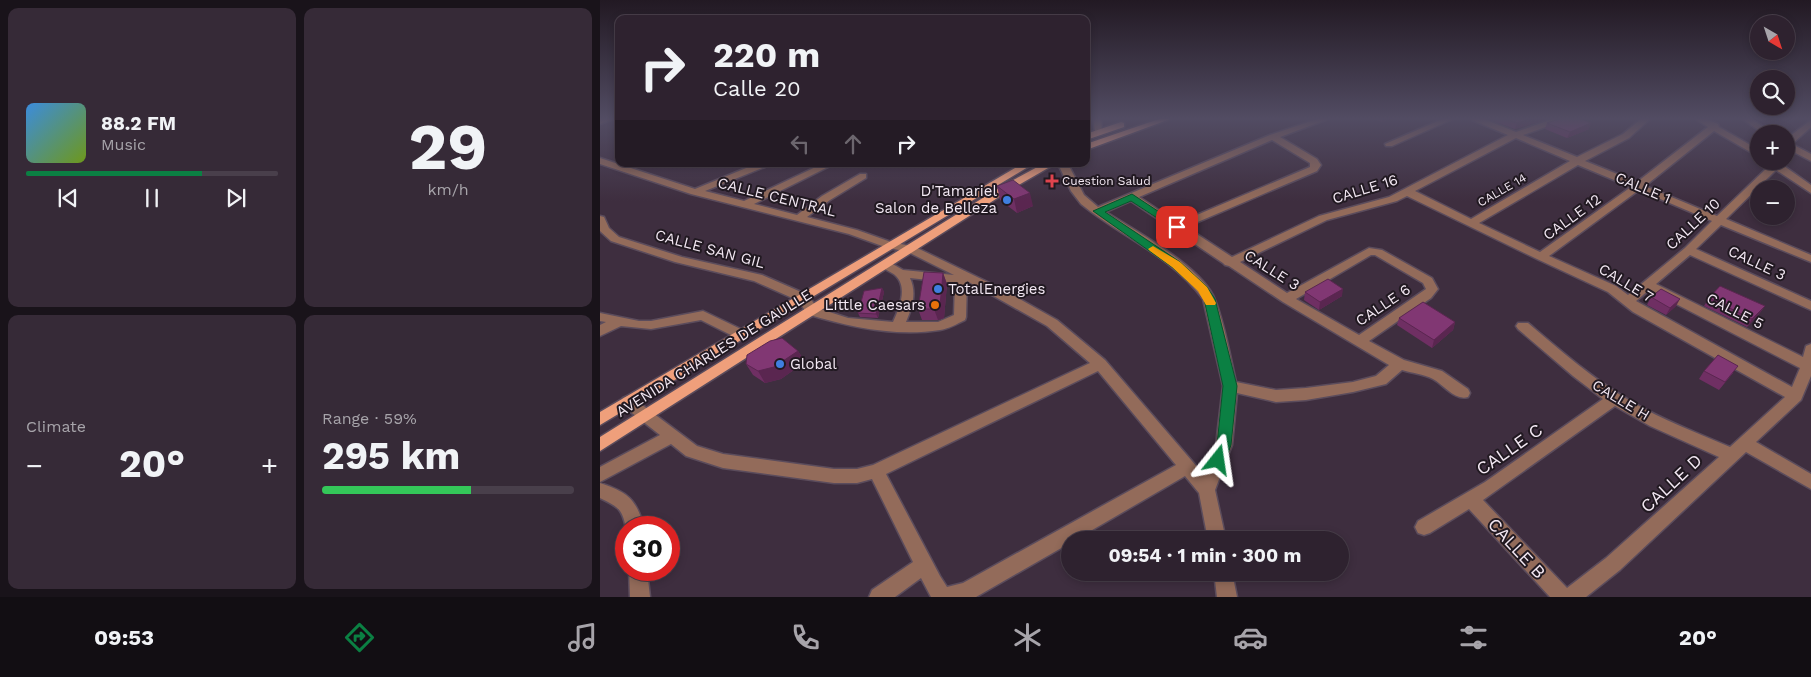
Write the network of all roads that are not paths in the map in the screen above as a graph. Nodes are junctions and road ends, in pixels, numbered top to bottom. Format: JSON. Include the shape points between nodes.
{"nodes":[{"id":1,"x":1252,"y":146,"type":"edge"},
{"id":2,"x":1288,"y":146,"type":"edge"},
{"id":3,"x":1495,"y":146,"type":"edge"},
{"id":4,"x":1541,"y":146,"type":"edge"},
{"id":5,"x":1607,"y":146,"type":"edge"},
{"id":6,"x":1690,"y":146,"type":"edge"},
{"id":7,"x":1795,"y":149,"type":"edge"},
{"id":8,"x":1811,"y":158,"type":"edge"},
{"id":9,"x":600,"y":161,"type":"edge"},
{"id":10,"x":1577,"y":161,"type":"junction"},
{"id":11,"x":615,"y":166,"type":"edge"},
{"id":12,"x":618,"y":167,"type":"edge"},
{"id":13,"x":757,"y":167,"type":"edge"},
{"id":14,"x":823,"y":167,"type":"edge"},
{"id":15,"x":1023,"y":167,"type":"edge"},
{"id":16,"x":1044,"y":167,"type":"edge"},
{"id":17,"x":1064,"y":167,"type":"edge"},
{"id":18,"x":1766,"y":170,"type":"edge"},
{"id":19,"x":1782,"y":170,"type":"edge"},
{"id":20,"x":863,"y":176,"type":"dead end"},
{"id":21,"x":1638,"y":186,"type":"junction"},
{"id":22,"x":1811,"y":190,"type":"edge"},
{"id":23,"x":695,"y":192,"type":"junction"},
{"id":24,"x":1408,"y":192,"type":"junction"},
{"id":25,"x":1132,"y":197,"type":"junction"},
{"id":26,"x":744,"y":205,"type":"junction"},
{"id":27,"x":1098,"y":211,"type":"junction"},
{"id":28,"x":799,"y":218,"type":"junction"},
{"id":29,"x":600,"y":219,"type":"edge"},
{"id":30,"x":1719,"y":221,"type":"junction"},
{"id":31,"x":1471,"y":223,"type":"junction"},
{"id":32,"x":1177,"y":227,"type":"junction"},
{"id":33,"x":889,"y":245,"type":"junction"},
{"id":34,"x":911,"y":249,"type":"junction"},
{"id":35,"x":1689,"y":250,"type":"junction"},
{"id":36,"x":1541,"y":257,"type":"junction"},
{"id":37,"x":1811,"y":259,"type":"edge"},
{"id":38,"x":1229,"y":263,"type":"junction"},
{"id":39,"x":885,"y":265,"type":"junction"},
{"id":40,"x":900,"y":273,"type":"junction"},
{"id":41,"x":1648,"y":285,"type":"junction"},
{"id":42,"x":804,"y":298,"type":"junction"},
{"id":43,"x":1287,"y":299,"type":"junction"},
{"id":44,"x":1628,"y":301,"type":"junction"},
{"id":45,"x":1811,"y":306,"type":"edge"},
{"id":46,"x":812,"y":311,"type":"junction"},
{"id":47,"x":600,"y":317,"type":"edge"},
{"id":48,"x":617,"y":322,"type":"junction"},
{"id":49,"x":1523,"y":326,"type":"dead end"},
{"id":50,"x":897,"y":327,"type":"junction"},
{"id":51,"x":600,"y":332,"type":"edge"},
{"id":52,"x":742,"y":335,"type":"junction"},
{"id":53,"x":1359,"y":341,"type":"junction"},
{"id":54,"x":1811,"y":349,"type":"edge"},
{"id":55,"x":1100,"y":364,"type":"junction"},
{"id":56,"x":1399,"y":364,"type":"junction"},
{"id":57,"x":1808,"y":366,"type":"junction"},
{"id":58,"x":1230,"y":386,"type":"junction"},
{"id":59,"x":1463,"y":393,"type":"dead end"},
{"id":60,"x":1796,"y":396,"type":"junction"},
{"id":61,"x":1614,"y":399,"type":"junction"},
{"id":62,"x":628,"y":402,"type":"junction"},
{"id":63,"x":645,"y":416,"type":"junction"},
{"id":64,"x":600,"y":419,"type":"edge"},
{"id":65,"x":673,"y":435,"type":"junction"},
{"id":66,"x":600,"y":444,"type":"edge"},
{"id":67,"x":1746,"y":444,"type":"junction"},
{"id":68,"x":1731,"y":456,"type":"junction"},
{"id":69,"x":1187,"y":467,"type":"junction"},
{"id":70,"x":876,"y":471,"type":"junction"},
{"id":71,"x":600,"y":476,"type":"edge"},
{"id":72,"x":1811,"y":482,"type":"edge"},
{"id":73,"x":600,"y":490,"type":"edge"},
{"id":74,"x":1207,"y":490,"type":"junction"},
{"id":75,"x":1471,"y":499,"type":"junction"},
{"id":76,"x":633,"y":516,"type":"edge"},
{"id":77,"x":1424,"y":527,"type":"dead end"},
{"id":78,"x":1215,"y":531,"type":"edge"},
{"id":79,"x":924,"y":565,"type":"junction"},
{"id":80,"x":639,"y":581,"type":"edge"},
{"id":81,"x":1224,"y":581,"type":"edge"},
{"id":82,"x":640,"y":597,"type":"edge"},
{"id":83,"x":879,"y":597,"type":"edge"},
{"id":84,"x":945,"y":597,"type":"edge"},
{"id":85,"x":1227,"y":597,"type":"edge"},
{"id":86,"x":1563,"y":597,"type":"edge"},
{"id":87,"x":1570,"y":597,"type":"edge"}],
"edges":[{"from":1,"to":25,"type":"street"},
{"from":2,"to":32,"type":"street","via":[[1314,162],[1314,169]]},
{"from":3,"to":24,"type":"street","name":"CALLE 16"},
{"from":4,"to":10,"type":"street","name":"CALLE 1"},
{"from":5,"to":10,"type":"street","name":"CALLE 14"},
{"from":6,"to":21,"type":"street","name":"CALLE 12"},
{"from":7,"to":8,"type":"street"},
{"from":9,"to":11,"type":"street","name":"CALLE CENTRAL"},
{"from":10,"to":21,"type":"street","name":"CALLE 1"},
{"from":10,"to":31,"type":"street","name":"CALLE 14"},
{"from":12,"to":23,"type":"street","name":"CALLE CENTRAL"},
{"from":13,"to":23,"type":"street"},
{"from":14,"to":26,"type":"street"},
{"from":15,"to":33,"type":"main road","name":"AVENIDA CHARLES DE GAULLE"},
{"from":16,"to":34,"type":"main road","name":"AVENIDA CHARLES DE GAULLE"},
{"from":17,"to":27,"type":"street","via":[[1079,198]]},
{"from":18,"to":30,"type":"street","name":"CALLE 10"},
{"from":19,"to":22,"type":"street"},
{"from":20,"to":28,"type":"street"},
{"from":21,"to":30,"type":"street","name":"CALLE 1"},
{"from":21,"to":36,"type":"street","name":"CALLE 12"},
{"from":23,"to":26,"type":"street","name":"CALLE CENTRAL"},
{"from":24,"to":31,"type":"street","name":"CALLE 7"},
{"from":24,"to":38,"type":"street","name":"CALLE 16","via":[[1323,218]]},
{"from":25,"to":27,"type":"street"},
{"from":25,"to":32,"type":"street","name":"CALLE 3"},
{"from":26,"to":28,"type":"street","name":"CALLE CENTRAL"},
{"from":27,"to":58,"type":"street","via":[[1176,264],[1203,289],[1213,309]]},
{"from":28,"to":33,"type":"street","name":"CALLE CENTRAL"},
{"from":29,"to":42,"type":"street","name":"CALLE SAN GIL","via":[[604,229],[616,239],[679,260],[758,278]]},
{"from":30,"to":35,"type":"street","name":"CALLE 10"},
{"from":30,"to":37,"type":"street","name":"CALLE 1"},
{"from":31,"to":36,"type":"street","name":"CALLE 7"},
{"from":32,"to":38,"type":"street","name":"CALLE 3"},
{"from":33,"to":34,"type":"street","name":"CALLE CENTRAL"},
{"from":33,"to":42,"type":"main road","name":"AVENIDA CHARLES DE GAULLE"},
{"from":34,"to":39,"type":"main road","name":"AVENIDA CHARLES DE GAULLE"},
{"from":34,"to":55,"type":"street","name":"CALLE CENTRAL","via":[[1052,323]]},
{"from":35,"to":41,"type":"street","name":"CALLE 10"},
{"from":35,"to":45,"type":"street","name":"CALLE 3"},
{"from":36,"to":44,"type":"street","name":"CALLE 7","via":[[1612,290]]},
{"from":38,"to":43,"type":"street","name":"CALLE 3"},
{"from":39,"to":40,"type":"street"},
{"from":39,"to":46,"type":"main road","name":"AVENIDA CHARLES DE GAULLE"},
{"from":40,"to":50,"type":"street","via":[[908,289],[904,314]]},
{"from":40,"to":50,"type":"street","via":[[958,279],[961,282],[960,317],[940,326]]},
{"from":41,"to":44,"type":"street","name":"CALLE 10"},
{"from":41,"to":57,"type":"street","name":"CALLE 5"},
{"from":42,"to":46,"type":"street"},
{"from":42,"to":52,"type":"main road","name":"AVENIDA CHARLES DE GAULLE"},
{"from":43,"to":53,"type":"street","name":"CALLE 3"},
{"from":43,"to":53,"type":"street","name":"CALLE 6","via":[[1370,251],[1378,252],[1428,281],[1432,288],[1427,295]]},
{"from":44,"to":60,"type":"street","name":"CALLE 7","via":[[1638,310]]},
{"from":46,"to":50,"type":"street","via":[[847,322]]},
{"from":46,"to":63,"type":"main road","name":"AVENIDA CHARLES DE GAULLE"},
{"from":47,"to":48,"type":"street"},
{"from":48,"to":51,"type":"street"},
{"from":48,"to":52,"type":"street","via":[[651,326],[703,315]]},
{"from":49,"to":61,"type":"street","name":"CALLE H"},
{"from":52,"to":62,"type":"main road","name":"AVENIDA CHARLES DE GAULLE"},
{"from":53,"to":56,"type":"street","name":"CALLE 3"},
{"from":54,"to":57,"type":"street"},
{"from":55,"to":69,"type":"street","name":"CALLE CENTRAL"},
{"from":55,"to":70,"type":"street"},
{"from":56,"to":58,"type":"street","via":[[1381,380],[1306,394],[1276,396]]},
{"from":56,"to":59,"type":"street","name":"CALLE 3","via":[[1437,375]]},
{"from":57,"to":60,"type":"street"},
{"from":58,"to":74,"type":"street","via":[[1224,445]]},
{"from":60,"to":67,"type":"street","name":"CALLE D"},
{"from":61,"to":68,"type":"street","name":"CALLE H"},
{"from":61,"to":75,"type":"street","name":"CALLE C"},
{"from":62,"to":63,"type":"street"},
{"from":62,"to":64,"type":"main road","name":"AVENIDA CHARLES DE GAULLE"},
{"from":63,"to":65,"type":"street"},
{"from":63,"to":66,"type":"main road","name":"AVENIDA CHARLES DE GAULLE"},
{"from":65,"to":70,"type":"street","via":[[692,451],[724,461],[834,476],[857,476]]},
{"from":65,"to":71,"type":"street"},
{"from":67,"to":68,"type":"street","name":"CALLE D"},
{"from":67,"to":72,"type":"street"},
{"from":68,"to":87,"type":"street","name":"CALLE D","via":[[1613,564]]},
{"from":69,"to":74,"type":"street","name":"CALLE CENTRAL"},
{"from":69,"to":84,"type":"street","via":[[966,592]]},
{"from":70,"to":79,"type":"street"},
{"from":73,"to":76,"type":"street","via":[[626,503]]},
{"from":74,"to":78,"type":"street"},
{"from":75,"to":77,"type":"street","name":"CALLE C"},
{"from":75,"to":86,"type":"street","name":"CALLE B"},
{"from":79,"to":83,"type":"street"},
{"from":79,"to":84,"type":"street"},
{"from":80,"to":82,"type":"street"},
{"from":81,"to":85,"type":"street"}]}
